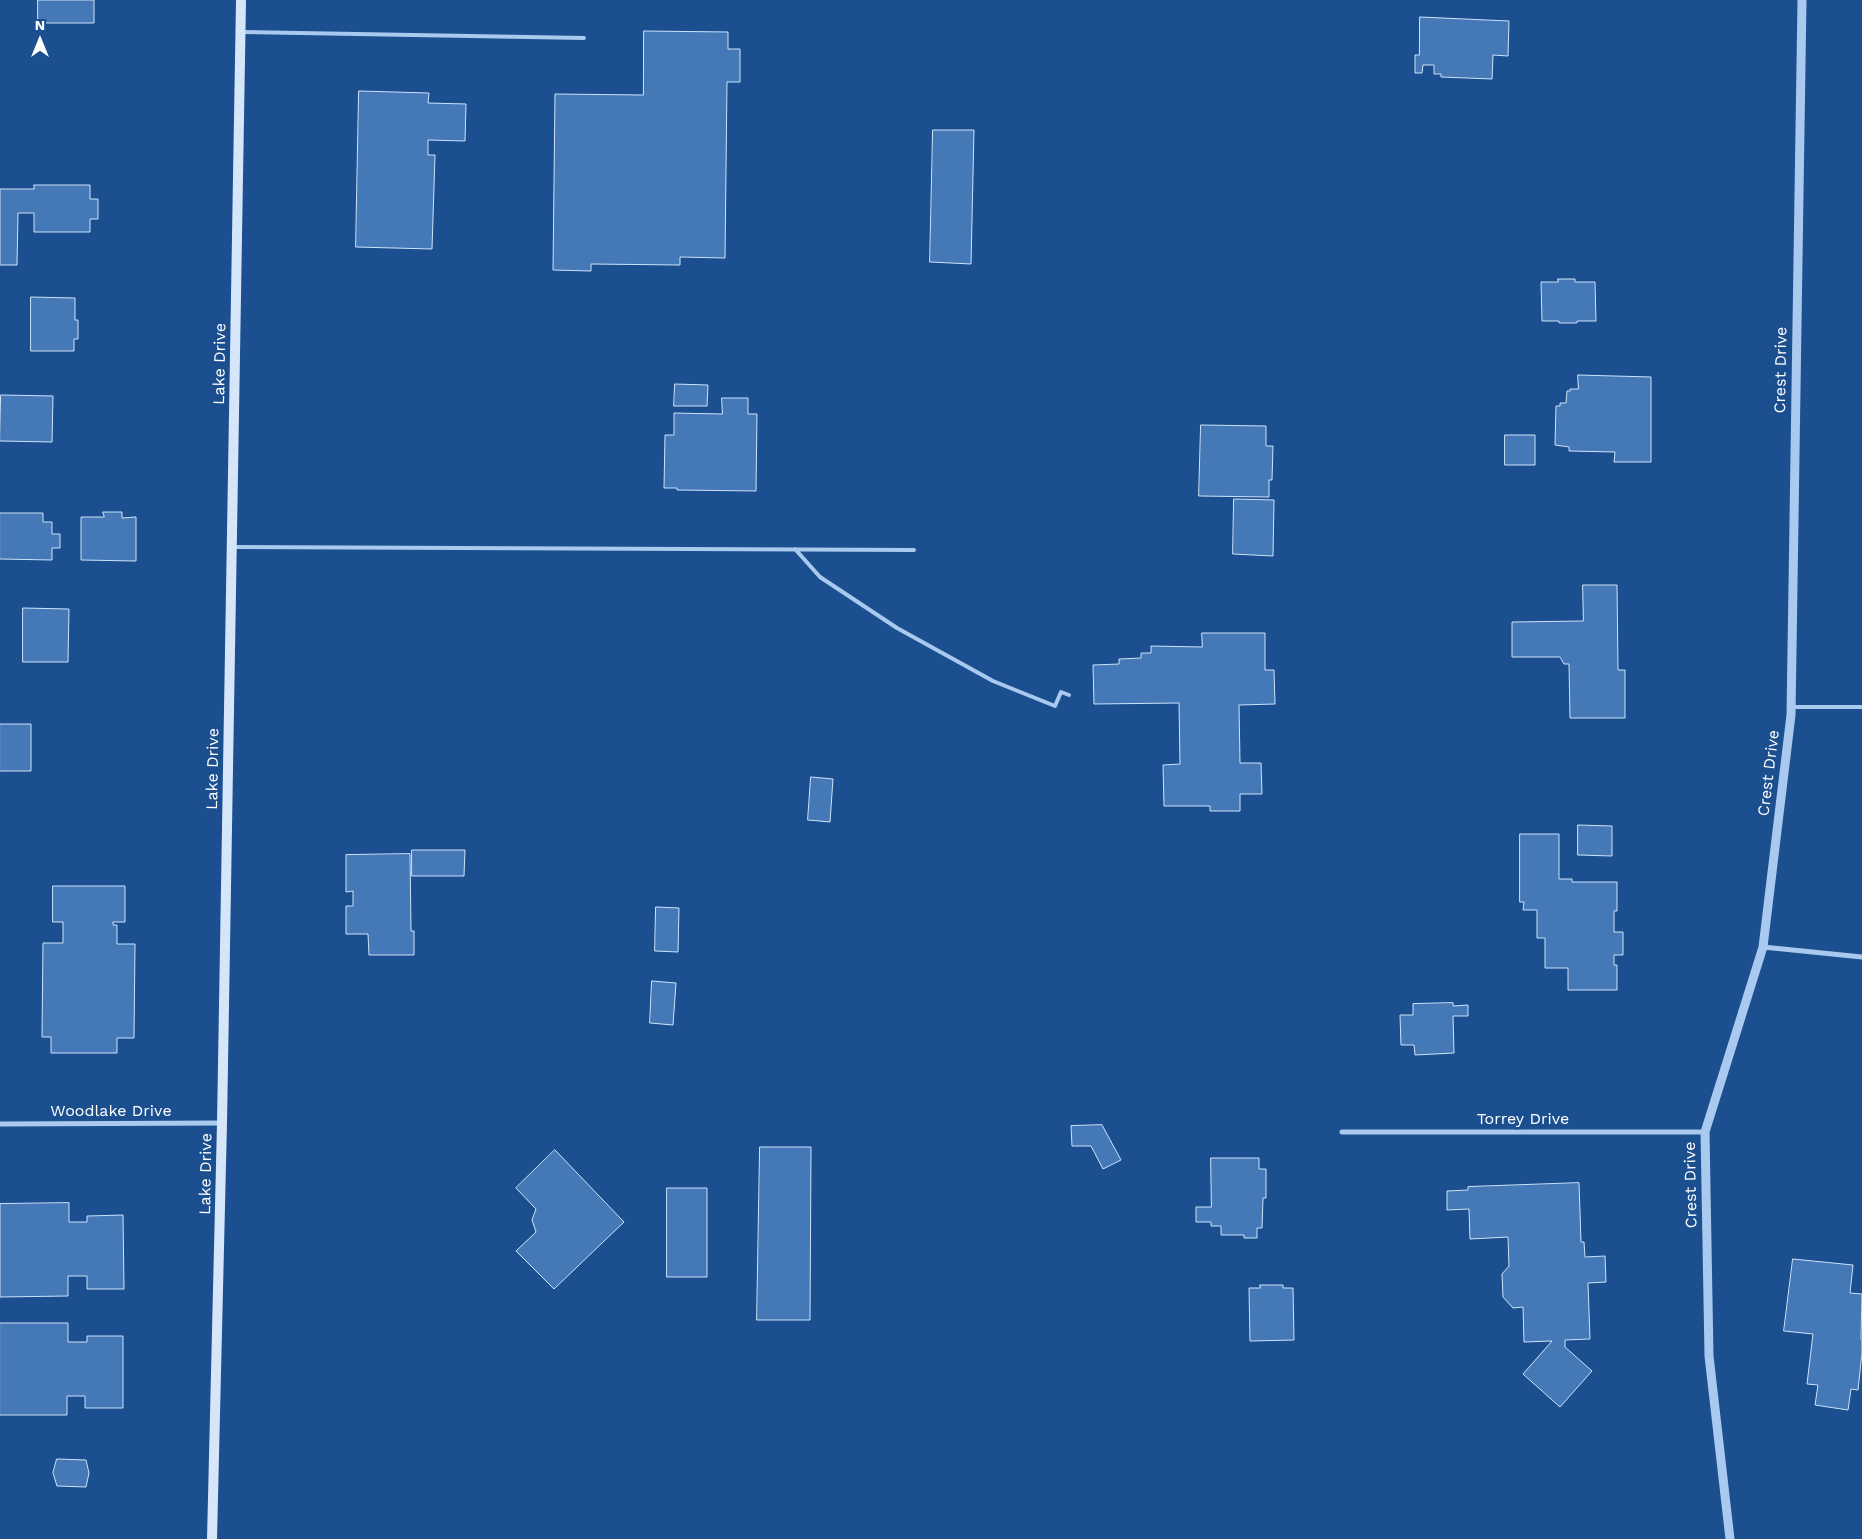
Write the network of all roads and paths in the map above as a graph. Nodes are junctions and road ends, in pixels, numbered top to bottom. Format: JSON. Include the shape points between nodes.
{"nodes":[{"id":1,"x":241,"y":0,"type":"edge"},
{"id":2,"x":1802,"y":0,"type":"edge"},
{"id":3,"x":240,"y":32,"type":"junction"},
{"id":4,"x":584,"y":38,"type":"dead end"},
{"id":5,"x":232,"y":546,"type":"junction"},
{"id":6,"x":795,"y":549,"type":"junction"},
{"id":7,"x":914,"y":550,"type":"dead end"},
{"id":8,"x":1069,"y":695,"type":"dead end"},
{"id":9,"x":1790,"y":707,"type":"junction"},
{"id":10,"x":1862,"y":707,"type":"edge"},
{"id":11,"x":1764,"y":946,"type":"junction"},
{"id":12,"x":1862,"y":957,"type":"edge"},
{"id":13,"x":222,"y":1123,"type":"junction"},
{"id":14,"x":0,"y":1124,"type":"edge"},
{"id":15,"x":1342,"y":1132,"type":"dead end"},
{"id":16,"x":1705,"y":1132,"type":"junction"},
{"id":17,"x":212,"y":1539,"type":"edge"},
{"id":18,"x":1730,"y":1539,"type":"edge"}],
"edges":[{"from":1,"to":3,"type":"main road","name":"Lake Drive"},
{"from":2,"to":9,"type":"street","name":"Crest Drive"},
{"from":3,"to":4,"type":"lane"},
{"from":3,"to":5,"type":"main road","name":"Lake Drive"},
{"from":5,"to":6,"type":"lane"},
{"from":5,"to":13,"type":"main road","name":"Lake Drive"},
{"from":6,"to":7,"type":"lane"},
{"from":6,"to":8,"type":"lane","via":[[820,578],[897,628],[993,681],[1055,706],[1062,692]]},
{"from":9,"to":10,"type":"lane"},
{"from":9,"to":11,"type":"street","name":"Crest Drive"},
{"from":11,"to":12,"type":"street"},
{"from":11,"to":16,"type":"street","name":"Crest Drive"},
{"from":13,"to":14,"type":"street","name":"Woodlake Drive"},
{"from":13,"to":17,"type":"main road","name":"Lake Drive"},
{"from":15,"to":16,"type":"street","name":"Torrey Drive"},
{"from":16,"to":18,"type":"street","name":"Crest Drive","via":[[1709,1356]]}]}
